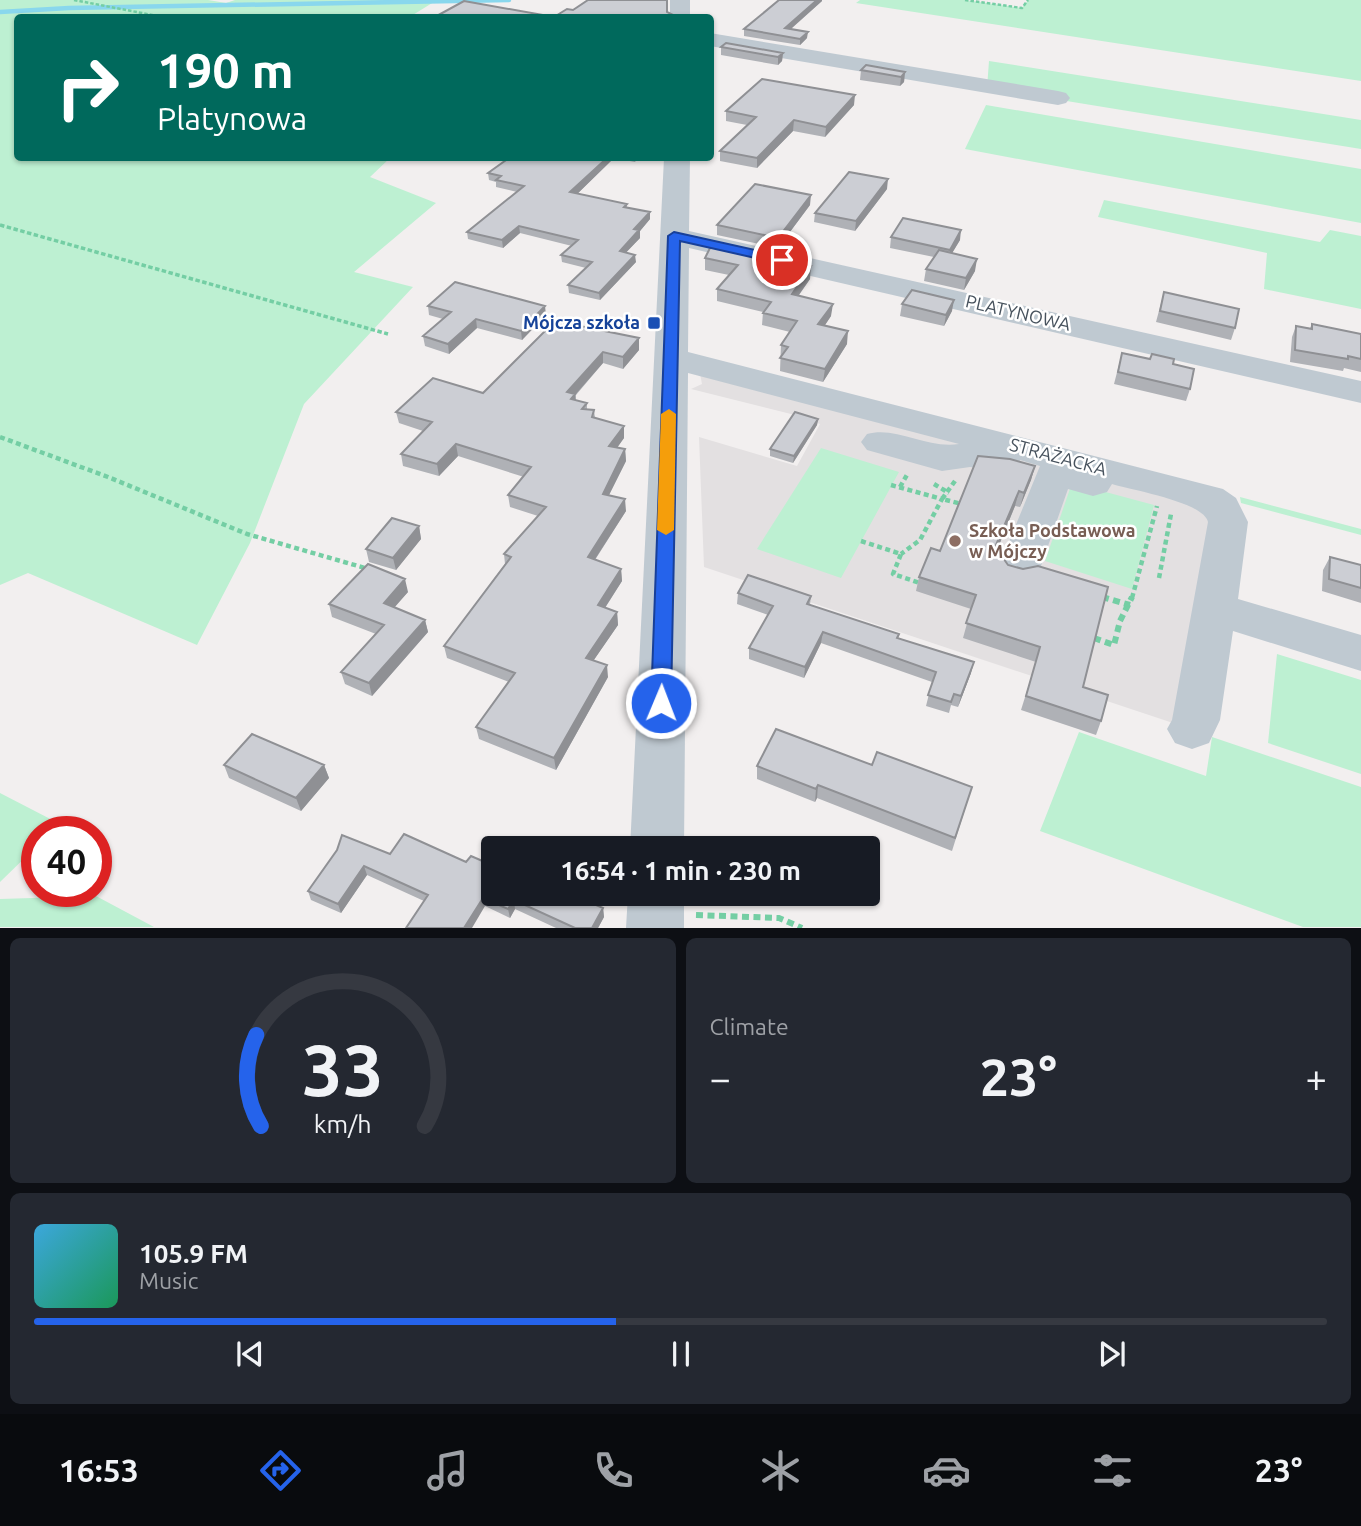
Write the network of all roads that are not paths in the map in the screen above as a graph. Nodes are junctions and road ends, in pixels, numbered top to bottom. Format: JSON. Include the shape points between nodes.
{"nodes":[{"id":1,"x":714,"y":40,"type":"edge"},
{"id":2,"x":1058,"y":98,"type":"dead end"},
{"id":3,"x":677,"y":161,"type":"edge"},
{"id":4,"x":674,"y":236,"type":"junction"},
{"id":5,"x":671,"y":358,"type":"junction"},
{"id":6,"x":1361,"y":392,"type":"edge"},
{"id":7,"x":898,"y":459,"type":"road end"},
{"id":8,"x":1055,"y":472,"type":"junction"},
{"id":9,"x":1160,"y":502,"type":"road end"},
{"id":10,"x":1020,"y":566,"type":"edge"},
{"id":11,"x":1212,"y":608,"type":"junction"},
{"id":12,"x":1361,"y":653,"type":"edge"},
{"id":13,"x":1192,"y":729,"type":"dead end"},
{"id":14,"x":657,"y":836,"type":"edge"}],
"edges":[{"from":1,"to":2,"type":"street"},
{"from":3,"to":4,"type":"street"},
{"from":4,"to":5,"type":"street"},
{"from":4,"to":6,"type":"street","name":"PLATYNOWA"},
{"from":5,"to":11,"type":"street","name":"STRAŻACKA","via":[[1210,498],[1227,514]]},
{"from":5,"to":14,"type":"street"},
{"from":7,"to":8,"type":"street","via":[[989,455]]},
{"from":8,"to":9,"type":"street"},
{"from":8,"to":10,"type":"street"},
{"from":11,"to":12,"type":"street"},
{"from":11,"to":13,"type":"street","name":"STRAŻACKA"}]}
